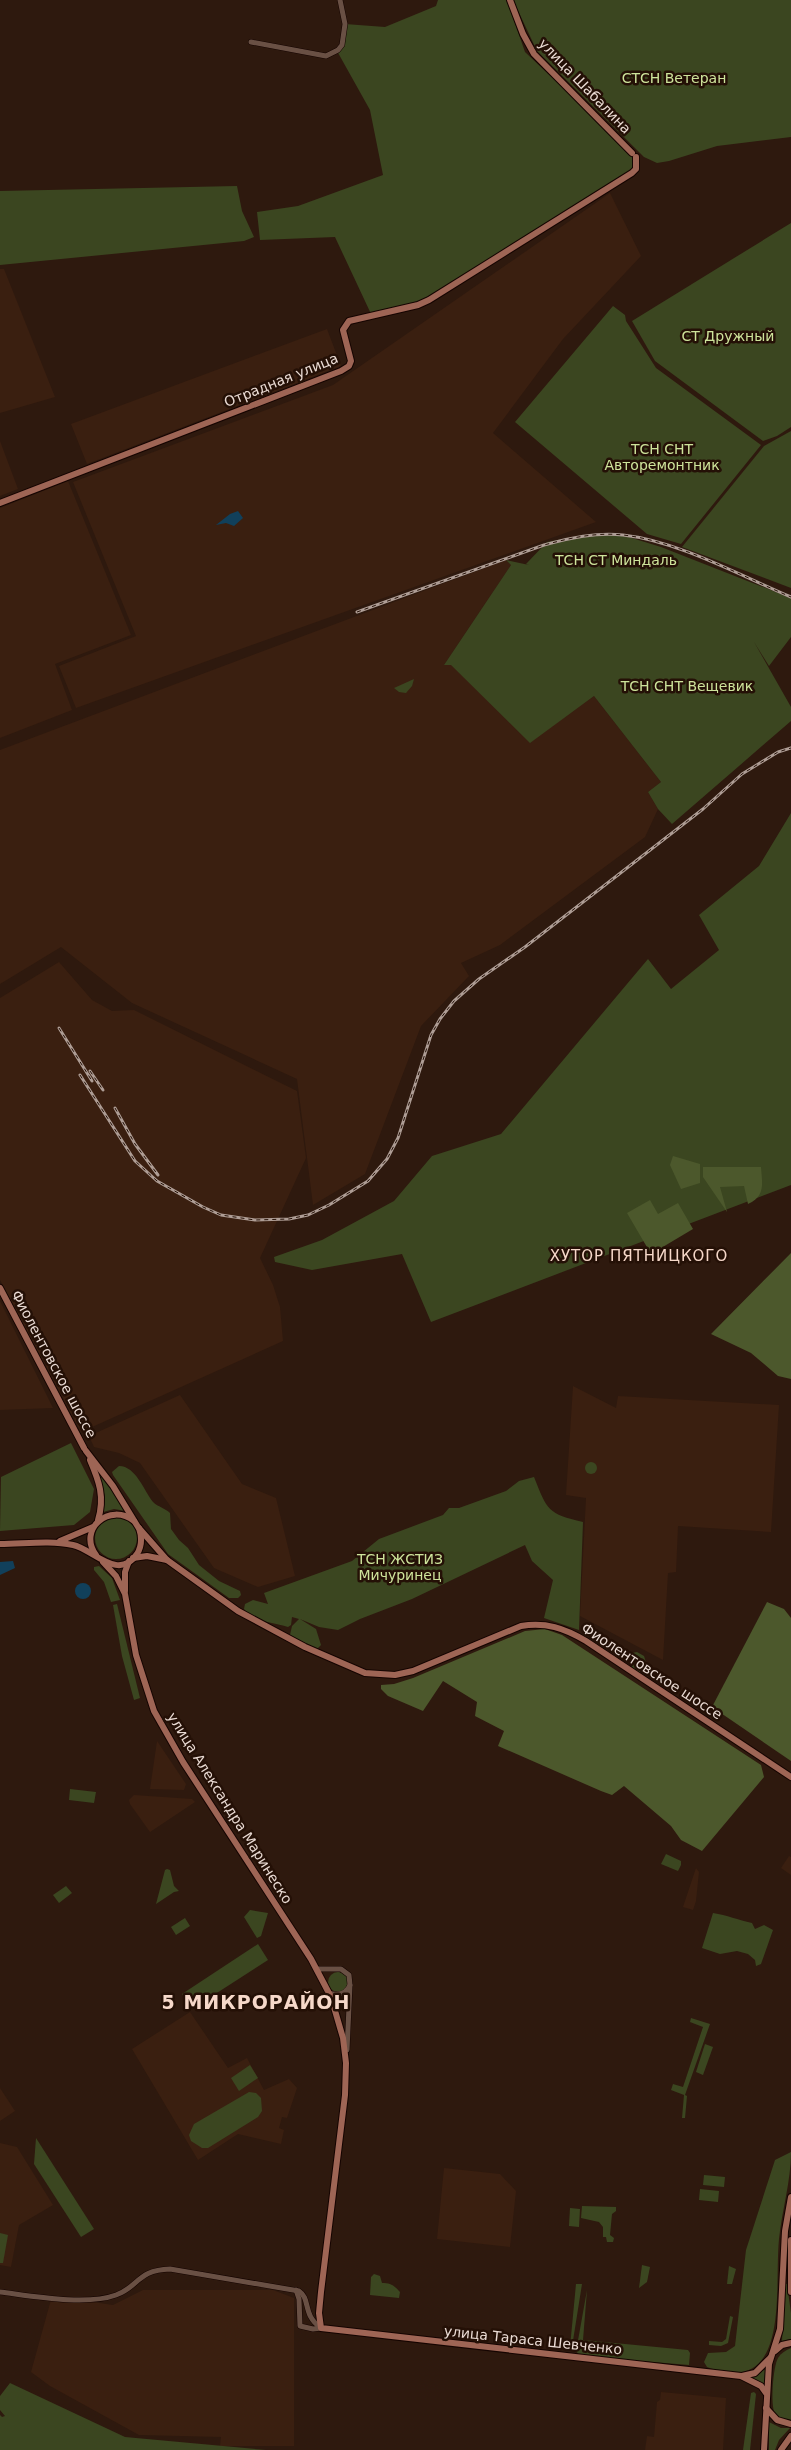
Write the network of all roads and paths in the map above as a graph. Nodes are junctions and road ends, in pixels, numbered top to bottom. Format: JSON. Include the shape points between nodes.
{"nodes":[{"id":1,"x":340,"y":0,"type":"edge"},
{"id":2,"x":510,"y":0,"type":"edge"},
{"id":3,"x":251,"y":42,"type":"dead end"},
{"id":4,"x":634,"y":155,"type":"joint"},
{"id":5,"x":0,"y":503,"type":"edge"},
{"id":6,"x":0,"y":1288,"type":"edge"},
{"id":7,"x":85,"y":1449,"type":"junction"},
{"id":8,"x":95,"y":1524,"type":"junction"},
{"id":9,"x":136,"y":1524,"type":"junction"},
{"id":10,"x":56,"y":1542,"type":"junction"},
{"id":11,"x":0,"y":1544,"type":"edge"},
{"id":12,"x":101,"y":1560,"type":"junction"},
{"id":13,"x":131,"y":1560,"type":"junction"},
{"id":14,"x":167,"y":1560,"type":"junction"},
{"id":15,"x":125,"y":1594,"type":"junction"},
{"id":16,"x":791,"y":1776,"type":"edge"},
{"id":17,"x":317,"y":1969,"type":"junction"},
{"id":18,"x":330,"y":1970,"type":"junction"},
{"id":19,"x":320,"y":1976,"type":"junction"},
{"id":20,"x":350,"y":1985,"type":"junction"},
{"id":21,"x":328,"y":1993,"type":"junction"},
{"id":22,"x":346,"y":2063,"type":"junction"},
{"id":23,"x":791,"y":2197,"type":"edge"},
{"id":24,"x":791,"y":2240,"type":"edge"},
{"id":25,"x":790,"y":2250,"type":"edge"},
{"id":26,"x":296,"y":2290,"type":"junction"},
{"id":27,"x":0,"y":2292,"type":"edge"},
{"id":28,"x":791,"y":2292,"type":"edge"},
{"id":29,"x":322,"y":2328,"type":"junction"},
{"id":30,"x":791,"y":2343,"type":"edge"},
{"id":31,"x":772,"y":2355,"type":"junction"},
{"id":32,"x":741,"y":2376,"type":"junction"},
{"id":33,"x":766,"y":2393,"type":"junction"},
{"id":34,"x":765,"y":2407,"type":"junction"},
{"id":35,"x":791,"y":2424,"type":"edge"},
{"id":36,"x":791,"y":2436,"type":"edge"},
{"id":37,"x":764,"y":2450,"type":"edge"},
{"id":38,"x":781,"y":2450,"type":"edge"}],
"edges":[{"from":1,"to":3,"type":"street","via":[[345,24],[342,45],[326,56]]},
{"from":2,"to":4,"type":"main road","name":"улица Шабалина","via":[[522,34],[534,54]]},
{"from":4,"to":5,"type":"main road","name":"Отрадная улица","via":[[636,168],[632,173],[429,300],[349,321],[343,330],[351,361],[341,371]]},
{"from":6,"to":7,"type":"main road","name":"Фиолентовское шоссе"},
{"from":7,"to":8,"type":"main road","name":"Фиолентовское шоссе","via":[[102,1491],[101,1509]]},
{"from":7,"to":9,"type":"main road","name":"Фиолентовское шоссе"},
{"from":8,"to":9,"type":"main road","name":"Фиолентовское шоссе","via":[[103,1517],[123,1514]]},
{"from":8,"to":10,"type":"main road","name":"Фиолентовское шоссе","via":[[76,1536]]},
{"from":8,"to":12,"type":"main road","name":"Фиолентовское шоссе","via":[[91,1546]]},
{"from":9,"to":13,"type":"main road","via":[[141,1534],[140,1547]]},
{"from":9,"to":14,"type":"main road","name":"Фиолентовское шоссе"},
{"from":10,"to":11,"type":"main road","name":"Фиолентовское шоссе"},
{"from":10,"to":12,"type":"main road","name":"Фиолентовское шоссе","via":[[80,1547]]},
{"from":12,"to":13,"type":"main road","name":"Фиолентовское шоссе","via":[[116,1565]]},
{"from":12,"to":15,"type":"main road","name":"улица Александра Маринеско","via":[[116,1576]]},
{"from":13,"to":14,"type":"main road","name":"Фиолентовское шоссе","via":[[147,1556]]},
{"from":13,"to":15,"type":"main road","name":"улица Александра Маринеско","via":[[125,1572]]},
{"from":14,"to":16,"type":"main road","name":"Фиолентовское шоссе","via":[[254,1620],[316,1652],[377,1676],[413,1671],[521,1626],[551,1625],[586,1641]]},
{"from":15,"to":17,"type":"main road","name":"улица Александра Маринеско","via":[[136,1655],[154,1711],[183,1762]]},
{"from":17,"to":18,"type":"street"},
{"from":17,"to":19,"type":"main road","name":"улица Александра Маринеско"},
{"from":18,"to":19,"type":"street"},
{"from":18,"to":20,"type":"street","via":[[344,1971]]},
{"from":19,"to":21,"type":"main road","name":"улица Александра Маринеско"},
{"from":20,"to":21,"type":"street","via":[[341,1994]]},
{"from":20,"to":22,"type":"street","name":"улица Александра Маринеско"},
{"from":21,"to":22,"type":"main road","name":"улица Александра Маринеско","via":[[343,2038]]},
{"from":22,"to":29,"type":"main road","name":"улица Александра Маринеско","via":[[342,2123],[320,2302]]},
{"from":23,"to":31,"type":"main road","via":[[785,2231],[780,2329]]},
{"from":24,"to":25,"type":"main road"},
{"from":25,"to":28,"type":"main road"},
{"from":26,"to":27,"type":"street","via":[[170,2269],[142,2276],[118,2295],[105,2298],[85,2300]]},
{"from":26,"to":29,"type":"street","via":[[303,2294],[310,2318]]},
{"from":26,"to":29,"type":"street","name":"улица Тараса Шевченко","via":[[300,2326]]},
{"from":29,"to":32,"type":"main road","name":"улица Тараса Шевченко"},
{"from":30,"to":31,"type":"main road","via":[[782,2345]]},
{"from":31,"to":32,"type":"main road","via":[[755,2374]]},
{"from":31,"to":33,"type":"main road"},
{"from":32,"to":33,"type":"main road","name":"улица Тараса Шевченко","via":[[761,2386]]},
{"from":33,"to":34,"type":"main road"},
{"from":34,"to":35,"type":"main road","via":[[777,2420]]},
{"from":34,"to":37,"type":"main road"},
{"from":36,"to":38,"type":"main road"}]}
